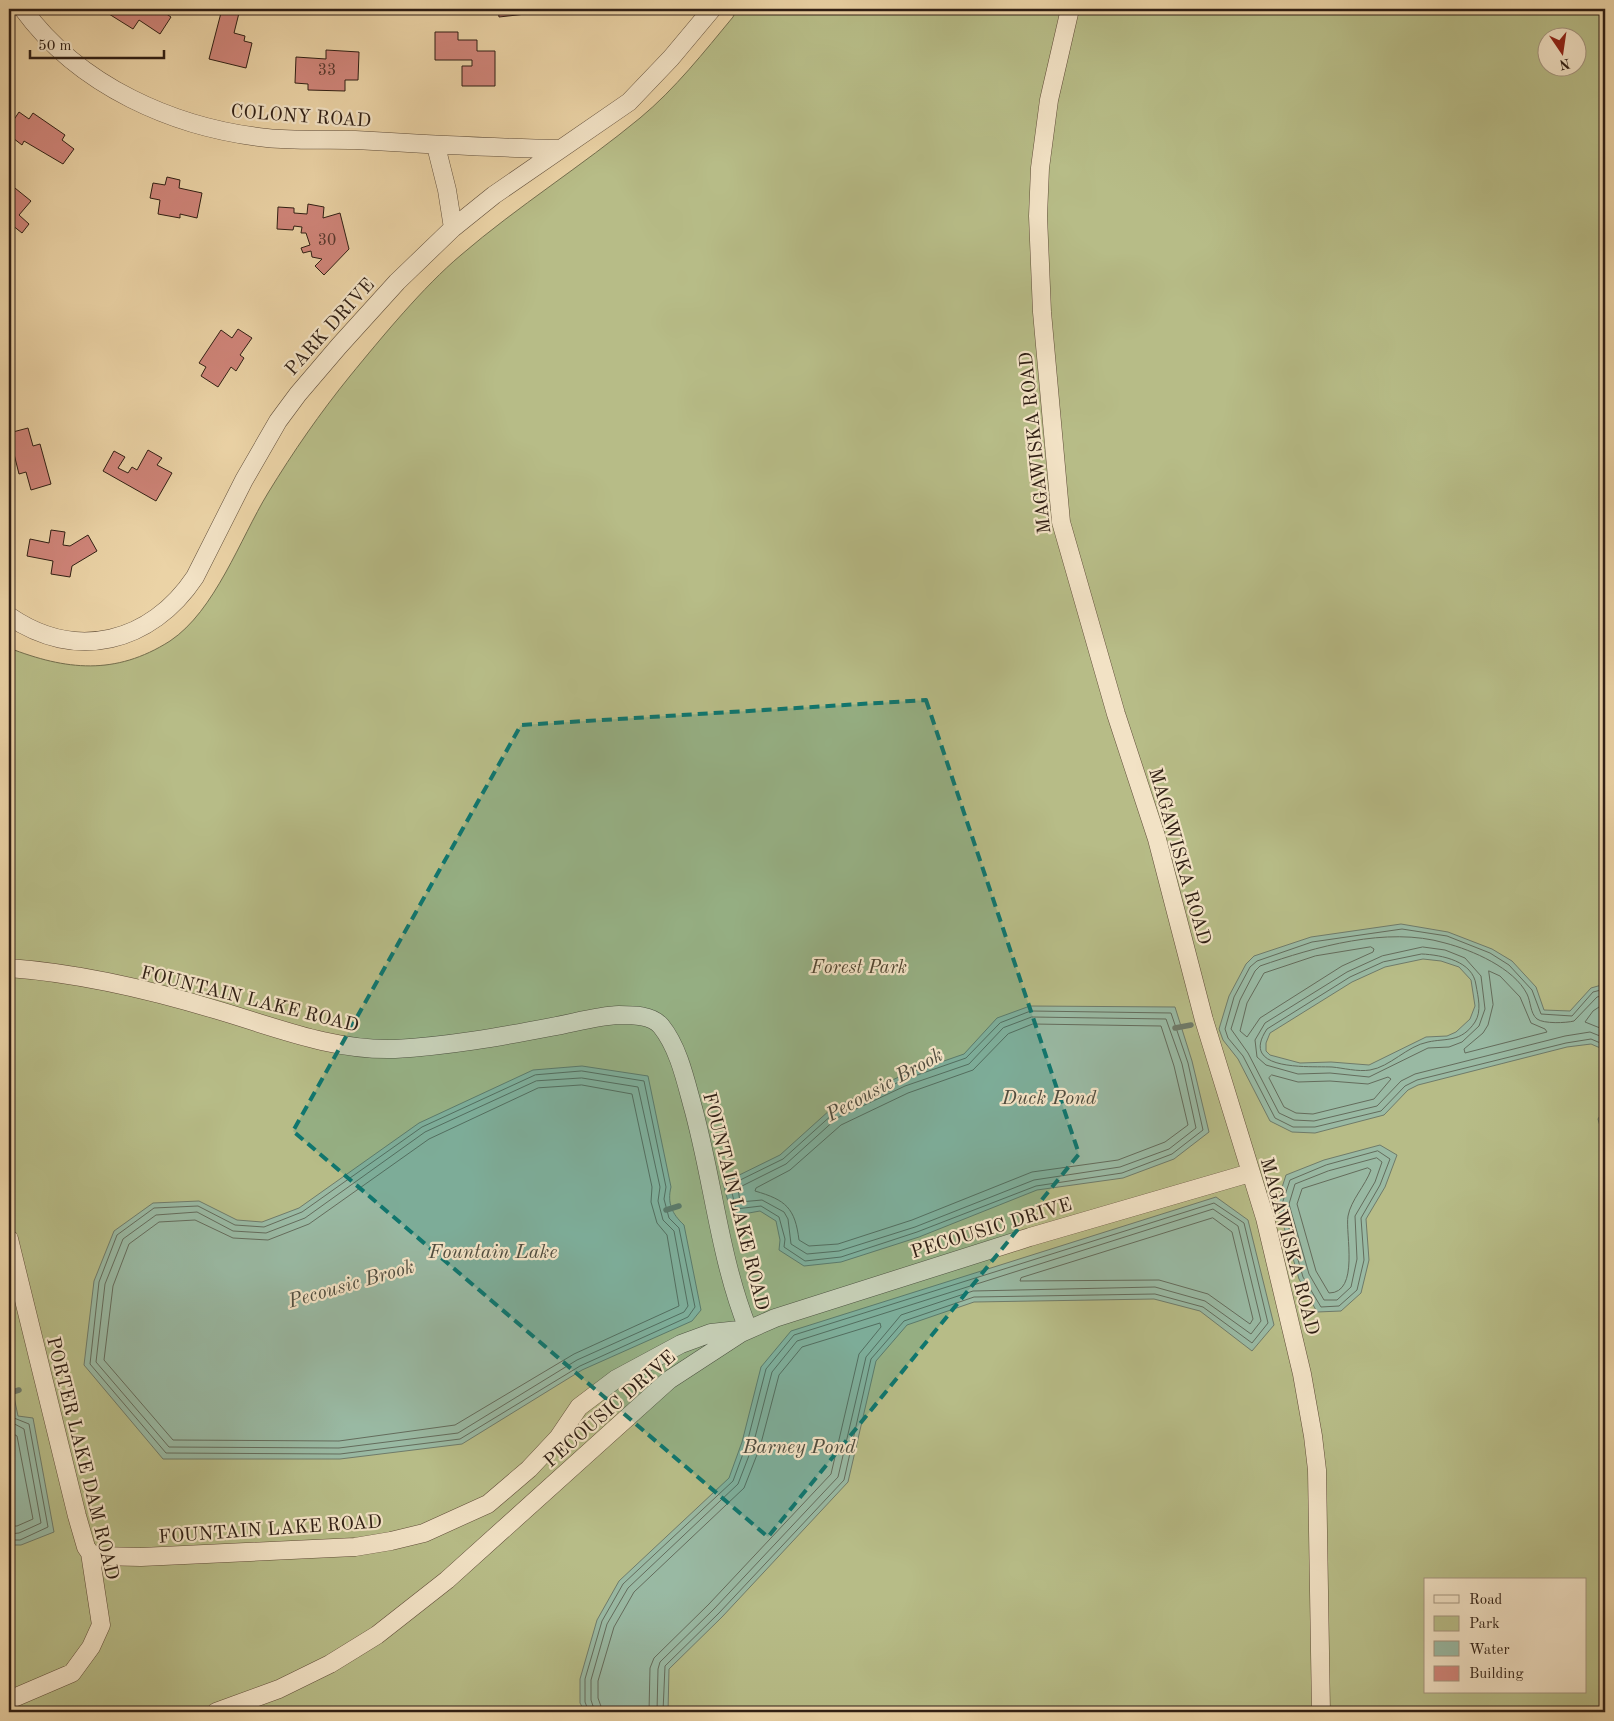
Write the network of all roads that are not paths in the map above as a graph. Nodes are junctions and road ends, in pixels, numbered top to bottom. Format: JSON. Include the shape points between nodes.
{"nodes":[{"id":1,"x":23,"y":9,"type":"edge"},
{"id":2,"x":712,"y":9,"type":"edge"},
{"id":3,"x":1070,"y":9,"type":"edge"},
{"id":4,"x":436,"y":146,"type":"junction"},
{"id":5,"x":559,"y":150,"type":"junction"},
{"id":6,"x":453,"y":228,"type":"junction"},
{"id":7,"x":9,"y":616,"type":"edge"},
{"id":8,"x":9,"y":968,"type":"edge"},
{"id":9,"x":1250,"y":1173,"type":"junction"},
{"id":10,"x":9,"y":1239,"type":"edge"},
{"id":11,"x":748,"y":1329,"type":"junction"},
{"id":12,"x":90,"y":1554,"type":"junction"},
{"id":13,"x":9,"y":1700,"type":"edge"},
{"id":14,"x":216,"y":1712,"type":"edge"},
{"id":15,"x":1321,"y":1712,"type":"edge"}],
"edges":[{"from":1,"to":4,"type":"street","name":"COLONY ROAD","via":[[45,36],[90,75],[182,120],[269,138]]},
{"from":2,"to":5,"type":"street","name":"PARK DRIVE","via":[[629,102]]},
{"from":3,"to":9,"type":"street","name":"MAGAWISKA ROAD","via":[[1049,100],[1040,168],[1038,216],[1042,312],[1061,522],[1116,714],[1157,839],[1204,1020]]},
{"from":4,"to":5,"type":"street","name":"COLONY ROAD"},
{"from":4,"to":6,"type":"street"},
{"from":5,"to":6,"type":"street","name":"PARK DRIVE"},
{"from":6,"to":7,"type":"street","name":"PARK DRIVE","via":[[397,282],[298,394],[248,472],[195,577],[164,614],[150,624],[123,635],[75,641],[33,630]]},
{"from":8,"to":11,"type":"street","name":"FOUNTAIN LAKE ROAD","via":[[60,974],[175,998],[324,1042],[362,1048],[459,1043],[602,1017],[634,1016],[656,1021],[677,1055],[688,1087],[737,1302]]},
{"from":9,"to":11,"type":"street","name":"PECOUSIC DRIVE","via":[[1030,1237]]},
{"from":9,"to":15,"type":"street","name":"MAGAWISKA ROAD","via":[[1267,1227],[1302,1374],[1313,1436],[1320,1558]]},
{"from":10,"to":12,"type":"street","name":"PORTER LAKE DAM ROAD","via":[[77,1516]]},
{"from":11,"to":12,"type":"street","name":"FOUNTAIN LAKE ROAD","via":[[711,1333],[681,1344],[616,1379],[580,1407],[558,1438],[529,1469],[488,1504],[424,1533],[338,1548],[158,1557]]},
{"from":11,"to":14,"type":"street","name":"PECOUSIC DRIVE","via":[[669,1380],[447,1580],[392,1624],[322,1668],[279,1689]]},
{"from":12,"to":13,"type":"street","name":"PORTER LAKE DAM ROAD","via":[[101,1625],[91,1647],[72,1673]]}]}
